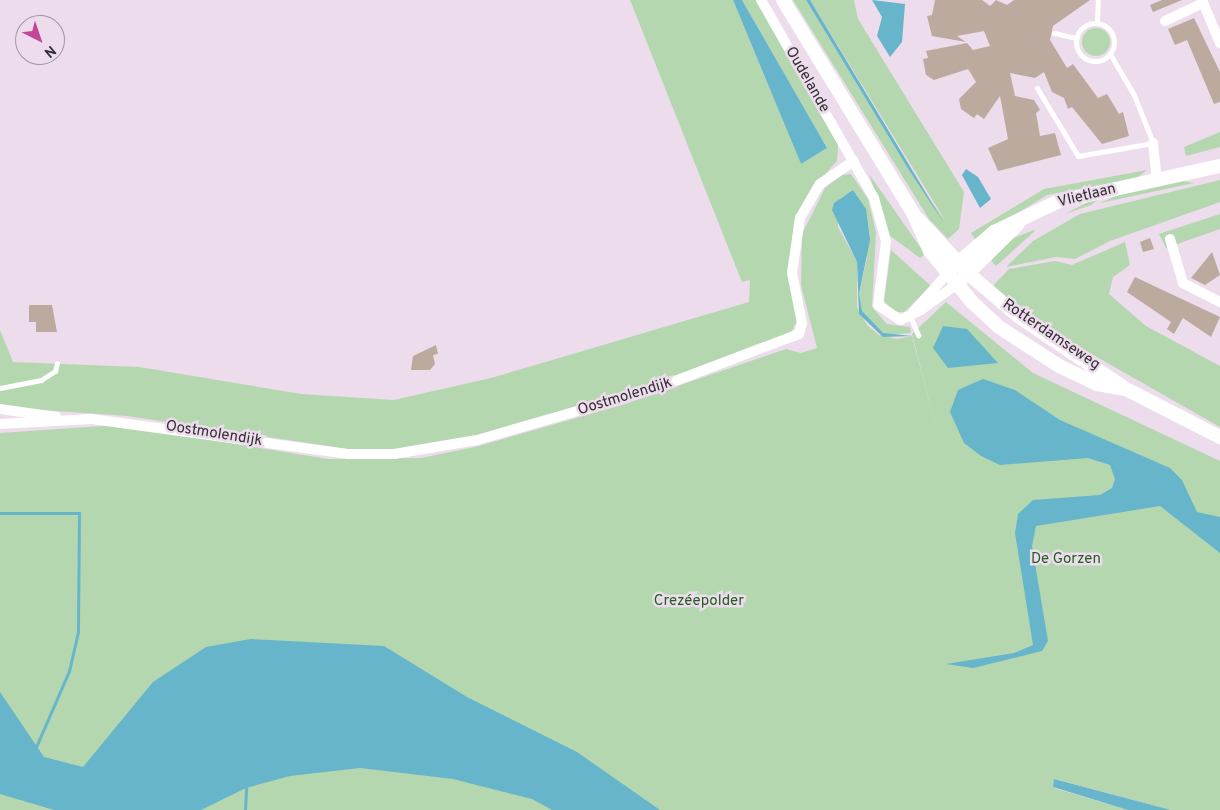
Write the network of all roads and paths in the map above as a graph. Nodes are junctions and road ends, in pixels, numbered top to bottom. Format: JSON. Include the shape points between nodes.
{"nodes":[{"id":1,"x":761,"y":0,"type":"edge"},
{"id":2,"x":783,"y":0,"type":"edge"},
{"id":3,"x":1098,"y":0,"type":"edge"},
{"id":4,"x":1202,"y":2,"type":"edge"},
{"id":5,"x":1164,"y":20,"type":"dead end"},
{"id":6,"x":1097,"y":23,"type":"junction"},
{"id":7,"x":1054,"y":33,"type":"dead end"},
{"id":8,"x":1076,"y":38,"type":"junction"},
{"id":9,"x":1220,"y":43,"type":"edge"},
{"id":10,"x":1110,"y":54,"type":"junction"},
{"id":11,"x":1037,"y":88,"type":"dead end"},
{"id":12,"x":1153,"y":143,"type":"junction"},
{"id":13,"x":854,"y":161,"type":"junction"},
{"id":14,"x":1220,"y":166,"type":"edge"},
{"id":15,"x":1157,"y":180,"type":"junction"},
{"id":16,"x":1020,"y":221,"type":"junction"},
{"id":17,"x":1170,"y":239,"type":"dead end"},
{"id":18,"x":953,"y":268,"type":"junction"},
{"id":19,"x":969,"y":274,"type":"junction"},
{"id":20,"x":957,"y":284,"type":"junction"},
{"id":21,"x":1219,"y":298,"type":"edge"},
{"id":22,"x":910,"y":316,"type":"junction"},
{"id":23,"x":918,"y":334,"type":"dead end"},
{"id":24,"x":57,"y":363,"type":"dead end"},
{"id":25,"x":0,"y":388,"type":"edge"},
{"id":26,"x":1126,"y":389,"type":"junction"},
{"id":27,"x":0,"y":410,"type":"edge"},
{"id":28,"x":59,"y":418,"type":"junction"},
{"id":29,"x":0,"y":424,"type":"edge"},
{"id":30,"x":1220,"y":437,"type":"edge"}],
"edges":[{"from":1,"to":13,"type":"street","name":"Oudelande"},
{"from":2,"to":18,"type":"main road","name":"Rotterdamseweg","via":[[914,215],[930,251]]},
{"from":3,"to":6,"type":"lane"},
{"from":4,"to":5,"type":"street"},
{"from":4,"to":9,"type":"street"},
{"from":6,"to":8,"type":"lane","via":[[1088,24]]},
{"from":6,"to":10,"type":"lane","via":[[1113,34]]},
{"from":7,"to":8,"type":"lane"},
{"from":8,"to":10,"type":"lane","via":[[1078,50],[1087,59],[1099,61]]},
{"from":10,"to":12,"type":"lane","via":[[1134,95]]},
{"from":11,"to":12,"type":"lane","via":[[1078,156]]},
{"from":12,"to":15,"type":"street"},
{"from":13,"to":22,"type":"street","via":[[874,198],[884,230],[878,305],[894,319]]},
{"from":13,"to":28,"type":"street","name":"Oostmolendijk","via":[[820,184],[800,218],[792,273],[802,323],[799,334],[654,389],[476,440],[394,454],[349,454],[152,423]]},
{"from":14,"to":15,"type":"main road","name":"Vlietlaan"},
{"from":15,"to":16,"type":"main road","name":"Vlietlaan","via":[[1057,202]]},
{"from":16,"to":18,"type":"main road","name":"Vlietlaan","via":[[988,236]]},
{"from":16,"to":19,"type":"main road","name":"Vlietlaan"},
{"from":17,"to":21,"type":"street","via":[[1183,283]]},
{"from":18,"to":19,"type":"main road","name":"Rotterdamseweg"},
{"from":18,"to":20,"type":"main road","name":"Rotterdamseweg"},
{"from":18,"to":22,"type":"street"},
{"from":19,"to":20,"type":"main road","name":"Vlietlaan"},
{"from":19,"to":26,"type":"main road","name":"Rotterdamseweg","via":[[1018,316]]},
{"from":20,"to":22,"type":"street"},
{"from":20,"to":26,"type":"main road","name":"Rotterdamseweg","via":[[984,314],[1036,353],[1082,378]]},
{"from":22,"to":23,"type":"lane"},
{"from":24,"to":25,"type":"lane","via":[[55,371],[41,380]]},
{"from":26,"to":30,"type":"main road","name":"Rotterdamseweg"},
{"from":27,"to":28,"type":"street","name":"Oostmolendijk"},
{"from":28,"to":29,"type":"street","name":"Oostmolendijk"}]}
